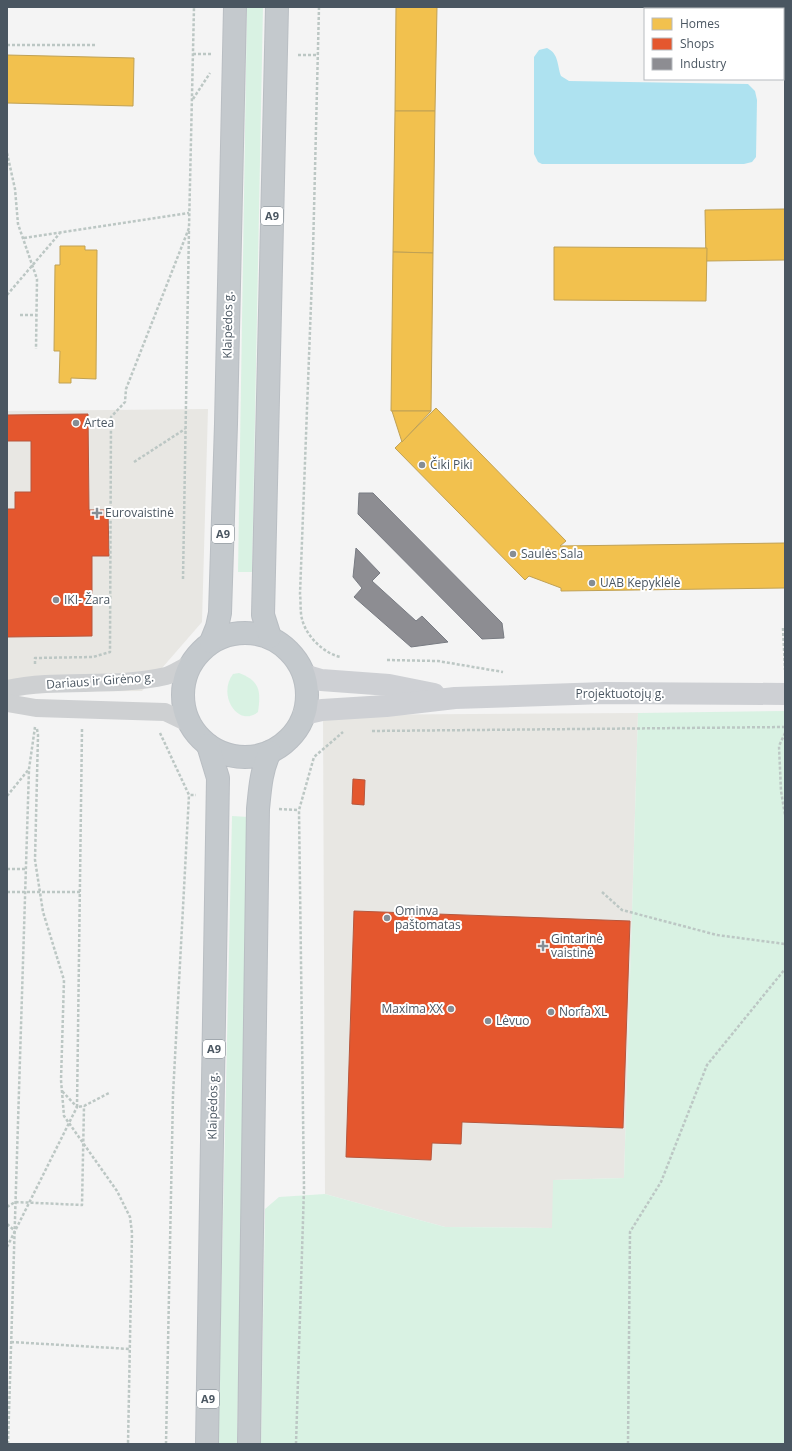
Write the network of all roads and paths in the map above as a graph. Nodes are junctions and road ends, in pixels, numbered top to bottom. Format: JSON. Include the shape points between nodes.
{"nodes":[{"id":1,"x":194,"y":7,"type":"edge"},
{"id":2,"x":235,"y":7,"type":"edge"},
{"id":3,"x":277,"y":7,"type":"edge"},
{"id":4,"x":319,"y":7,"type":"edge"},
{"id":5,"x":7,"y":45,"type":"edge"},
{"id":6,"x":96,"y":45,"type":"dead end"},
{"id":7,"x":214,"y":67,"type":"dead end"},
{"id":8,"x":192,"y":100,"type":"junction"},
{"id":9,"x":7,"y":154,"type":"edge"},
{"id":10,"x":189,"y":213,"type":"junction"},
{"id":11,"x":189,"y":228,"type":"junction"},
{"id":12,"x":61,"y":232,"type":"junction"},
{"id":13,"x":24,"y":238,"type":"junction"},
{"id":14,"x":32,"y":264,"type":"junction"},
{"id":15,"x":7,"y":295,"type":"edge"},
{"id":16,"x":20,"y":315,"type":"dead end"},
{"id":17,"x":36,"y":315,"type":"junction"},
{"id":18,"x":36,"y":349,"type":"dead end"},
{"id":19,"x":186,"y":429,"type":"junction"},
{"id":20,"x":134,"y":462,"type":"dead end"},
{"id":21,"x":183,"y":579,"type":"dead end"},
{"id":22,"x":783,"y":628,"type":"dead end"},
{"id":23,"x":270,"y":637,"type":"junction"},
{"id":24,"x":211,"y":642,"type":"junction"},
{"id":25,"x":344,"y":658,"type":"dead end"},
{"id":26,"x":386,"y":660,"type":"dead end"},
{"id":27,"x":191,"y":664,"type":"junction"},
{"id":28,"x":785,"y":670,"type":"edge"},
{"id":29,"x":508,"y":673,"type":"dead end"},
{"id":30,"x":304,"y":675,"type":"junction"},
{"id":31,"x":35,"y":685,"type":"junction"},
{"id":32,"x":7,"y":689,"type":"edge"},
{"id":33,"x":785,"y":694,"type":"edge"},
{"id":34,"x":455,"y":698,"type":"junction"},
{"id":35,"x":7,"y":703,"type":"edge"},
{"id":36,"x":304,"y":714,"type":"junction"},
{"id":37,"x":36,"y":724,"type":"dead end"},
{"id":38,"x":190,"y":724,"type":"junction"},
{"id":39,"x":82,"y":725,"type":"dead end"},
{"id":40,"x":785,"y":727,"type":"edge"},
{"id":41,"x":158,"y":728,"type":"dead end"},
{"id":42,"x":348,"y":731,"type":"dead end"},
{"id":43,"x":368,"y":731,"type":"dead end"},
{"id":44,"x":785,"y":733,"type":"edge"},
{"id":45,"x":38,"y":735,"type":"dead end"},
{"id":46,"x":208,"y":745,"type":"junction"},
{"id":47,"x":270,"y":752,"type":"junction"},
{"id":48,"x":29,"y":769,"type":"junction"},
{"id":49,"x":189,"y":795,"type":"junction"},
{"id":50,"x":7,"y":796,"type":"edge"},
{"id":51,"x":218,"y":796,"type":"junction"},
{"id":52,"x":258,"y":809,"type":"junction"},
{"id":53,"x":299,"y":810,"type":"junction"},
{"id":54,"x":785,"y":816,"type":"edge"},
{"id":55,"x":7,"y":870,"type":"edge"},
{"id":56,"x":26,"y":870,"type":"junction"},
{"id":57,"x":7,"y":892,"type":"edge"},
{"id":58,"x":25,"y":892,"type":"junction"},
{"id":59,"x":39,"y":892,"type":"junction"},
{"id":60,"x":80,"y":892,"type":"junction"},
{"id":61,"x":602,"y":892,"type":"dead end"},
{"id":62,"x":785,"y":944,"type":"edge"},
{"id":63,"x":785,"y":969,"type":"edge"},
{"id":64,"x":61,"y":1091,"type":"junction"},
{"id":65,"x":109,"y":1093,"type":"dead end"},
{"id":66,"x":84,"y":1106,"type":"junction"},
{"id":67,"x":77,"y":1107,"type":"junction"},
{"id":68,"x":69,"y":1125,"type":"junction"},
{"id":69,"x":83,"y":1145,"type":"junction"},
{"id":70,"x":15,"y":1202,"type":"junction"},
{"id":71,"x":30,"y":1202,"type":"junction"},
{"id":72,"x":7,"y":1207,"type":"edge"},
{"id":73,"x":7,"y":1224,"type":"edge"},
{"id":74,"x":14,"y":1230,"type":"junction"},
{"id":75,"x":7,"y":1247,"type":"edge"},
{"id":76,"x":12,"y":1323,"type":"junction"},
{"id":77,"x":7,"y":1326,"type":"edge"},
{"id":78,"x":11,"y":1342,"type":"junction"},
{"id":79,"x":130,"y":1350,"type":"junction"},
{"id":80,"x":8,"y":1444,"type":"edge"},
{"id":81,"x":128,"y":1444,"type":"edge"},
{"id":82,"x":166,"y":1444,"type":"edge"},
{"id":83,"x":207,"y":1444,"type":"edge"},
{"id":84,"x":249,"y":1444,"type":"edge"},
{"id":85,"x":296,"y":1444,"type":"edge"},
{"id":86,"x":628,"y":1444,"type":"edge"}],
"edges":[{"from":1,"to":8,"type":"path"},
{"from":2,"to":24,"type":"highway","name":"Klaipėdos g.","number":"A9","via":[[220,613]]},
{"from":3,"to":23,"type":"highway","number":"A9","via":[[263,615]]},
{"from":4,"to":25,"type":"path","via":[[300,594],[302,620],[313,640],[332,655]]},
{"from":5,"to":6,"type":"path"},
{"from":7,"to":8,"type":"path"},
{"from":8,"to":10,"type":"path"},
{"from":9,"to":13,"type":"path","via":[[15,189],[18,224]]},
{"from":10,"to":11,"type":"path"},
{"from":10,"to":12,"type":"path"},
{"from":11,"to":19,"type":"path"},
{"from":11,"to":31,"type":"path","via":[[126,388],[125,402],[111,417],[110,652],[93,657],[35,658]]},
{"from":12,"to":13,"type":"path"},
{"from":12,"to":14,"type":"path"},
{"from":13,"to":14,"type":"path"},
{"from":14,"to":15,"type":"path"},
{"from":14,"to":17,"type":"path","via":[[37,279]]},
{"from":16,"to":17,"type":"path"},
{"from":17,"to":18,"type":"path"},
{"from":19,"to":20,"type":"path"},
{"from":19,"to":21,"type":"path"},
{"from":22,"to":28,"type":"path"},
{"from":23,"to":24,"type":"highway","name":"Klaipėdos g.","via":[[240,632],[222,636]]},
{"from":23,"to":30,"type":"highway","name":"Klaipėdos g.","via":[[291,652]]},
{"from":24,"to":27,"type":"highway","name":"Klaipėdos g.","via":[[199,652]]},
{"from":26,"to":29,"type":"path","via":[[438,661]]},
{"from":27,"to":31,"type":"street","name":"Dariaus ir Girėno g.","via":[[167,676]]},
{"from":27,"to":38,"type":"highway","name":"Klaipėdos g.","via":[[185,675],[183,694],[185,713]]},
{"from":30,"to":34,"type":"main road","name":"Projektuotojų g.","via":[[321,680],[389,685]]},
{"from":30,"to":36,"type":"highway","name":"Klaipėdos g.","via":[[307,701]]},
{"from":31,"to":32,"type":"street","name":"Dariaus ir Girėno g."},
{"from":33,"to":34,"type":"main road","name":"Projektuotojų g.","via":[[606,693]]},
{"from":34,"to":36,"type":"main road","name":"Projektuotojų g.","via":[[322,710]]},
{"from":35,"to":38,"type":"street","name":"Dariaus ir Girėno g.","via":[[36,708],[165,712]]},
{"from":36,"to":47,"type":"highway","name":"Klaipėdos g.","via":[[291,736]]},
{"from":37,"to":48,"type":"path"},
{"from":38,"to":46,"type":"highway","name":"Klaipėdos g."},
{"from":39,"to":60,"type":"path"},
{"from":40,"to":43,"type":"path"},
{"from":41,"to":49,"type":"path"},
{"from":42,"to":53,"type":"path","via":[[344,731],[314,757]]},
{"from":44,"to":54,"type":"path","via":[[779,746]]},
{"from":45,"to":59,"type":"path","via":[[35,860]]},
{"from":46,"to":47,"type":"highway","name":"Klaipėdos g.","via":[[220,752],[245,757]]},
{"from":46,"to":51,"type":"highway","name":"Klaipėdos g.","number":"A9","via":[[218,778]]},
{"from":47,"to":52,"type":"highway","via":[[260,781]]},
{"from":48,"to":50,"type":"path"},
{"from":48,"to":56,"type":"path"},
{"from":49,"to":51,"type":"path"},
{"from":49,"to":82,"type":"path","via":[[173,1095]]},
{"from":51,"to":83,"type":"highway","name":"Klaipėdos g.","number":"A9"},
{"from":52,"to":53,"type":"path"},
{"from":52,"to":84,"type":"highway"},
{"from":53,"to":85,"type":"path","via":[[304,1188]]},
{"from":55,"to":56,"type":"path"},
{"from":56,"to":58,"type":"path"},
{"from":57,"to":58,"type":"path"},
{"from":58,"to":59,"type":"path"},
{"from":58,"to":70,"type":"path"},
{"from":59,"to":60,"type":"path"},
{"from":59,"to":64,"type":"path","via":[[64,980]]},
{"from":60,"to":67,"type":"path"},
{"from":61,"to":62,"type":"path","via":[[622,910],[717,935]]},
{"from":63,"to":86,"type":"path","via":[[707,1065],[661,1182],[630,1232]]},
{"from":64,"to":67,"type":"path"},
{"from":64,"to":68,"type":"path","via":[[64,1116]]},
{"from":65,"to":66,"type":"path"},
{"from":66,"to":67,"type":"path"},
{"from":66,"to":69,"type":"path"},
{"from":67,"to":68,"type":"path"},
{"from":68,"to":69,"type":"path"},
{"from":68,"to":71,"type":"path"},
{"from":69,"to":71,"type":"path","via":[[82,1205]]},
{"from":69,"to":79,"type":"path","via":[[116,1191],[130,1217]]},
{"from":70,"to":71,"type":"path"},
{"from":70,"to":72,"type":"path"},
{"from":70,"to":74,"type":"path"},
{"from":71,"to":74,"type":"path"},
{"from":73,"to":74,"type":"path"},
{"from":74,"to":75,"type":"path"},
{"from":74,"to":76,"type":"path"},
{"from":76,"to":77,"type":"path"},
{"from":76,"to":78,"type":"path"},
{"from":78,"to":79,"type":"path"},
{"from":78,"to":80,"type":"path"},
{"from":79,"to":81,"type":"path"}]}
